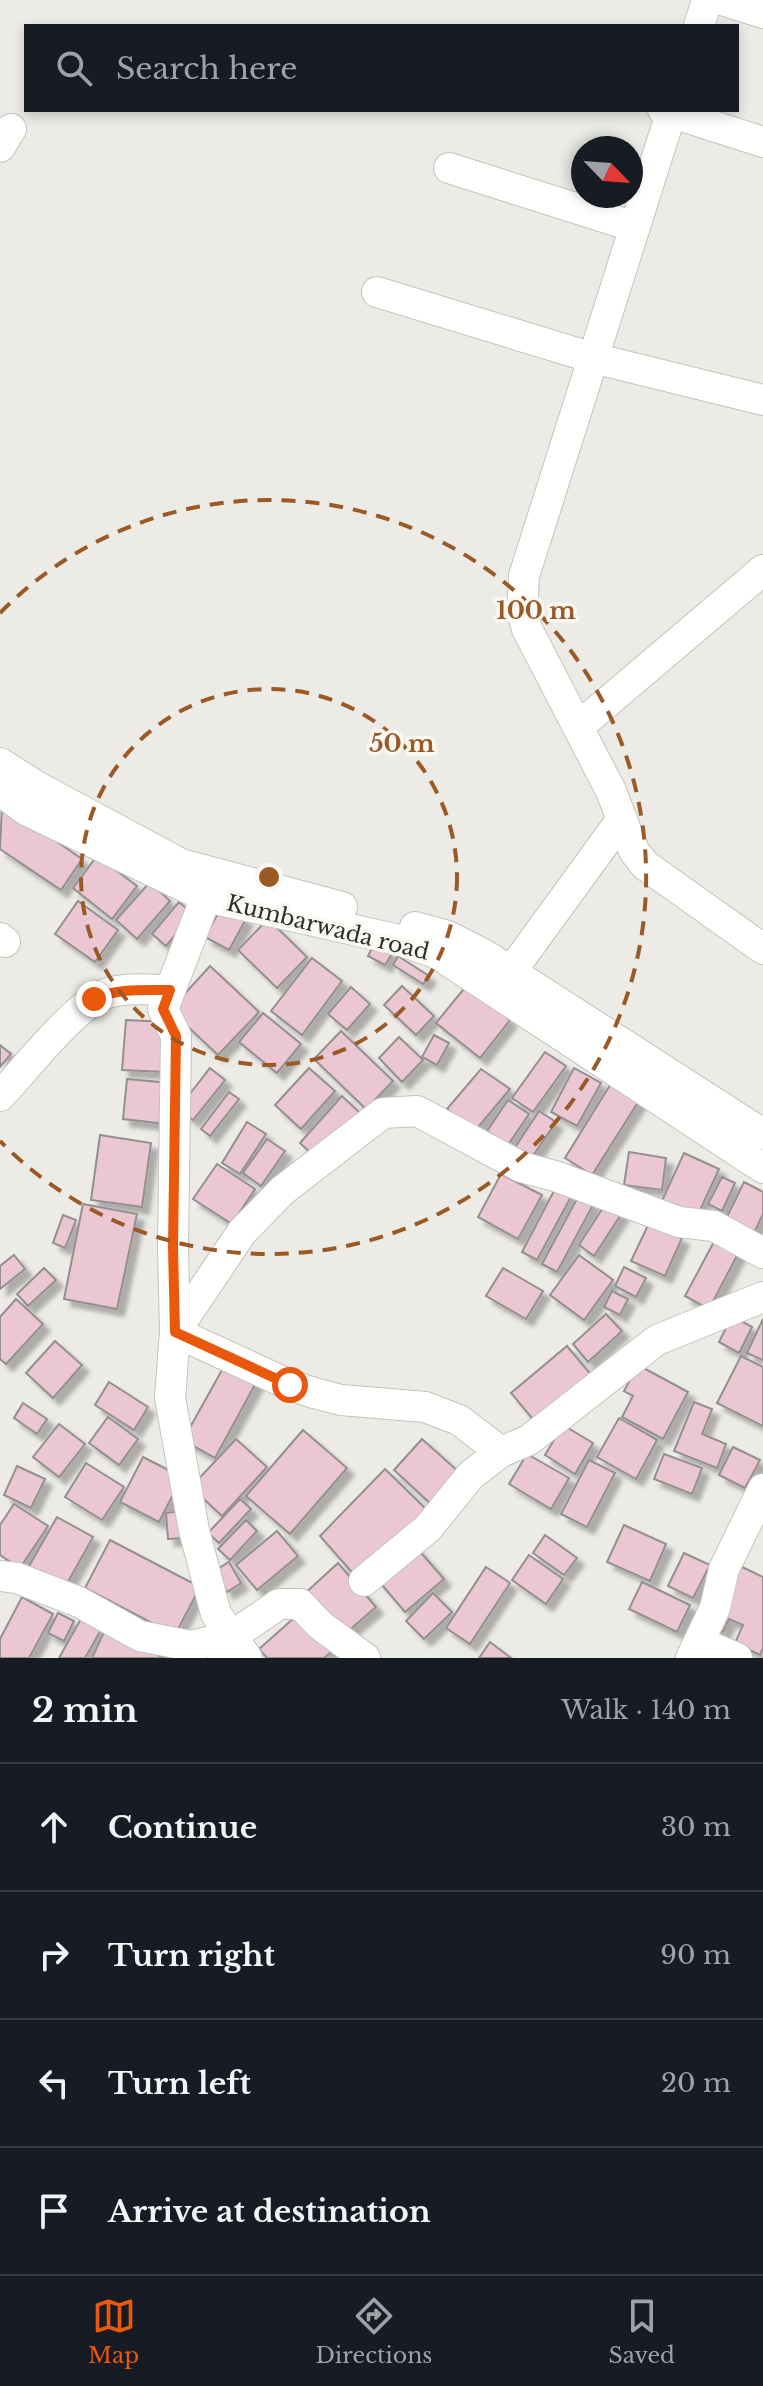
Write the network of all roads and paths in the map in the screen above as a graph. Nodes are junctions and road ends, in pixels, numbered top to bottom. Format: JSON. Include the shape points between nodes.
{"nodes":[{"id":1,"x":707,"y":0,"type":"edge"},
{"id":2,"x":722,"y":0,"type":"edge"},
{"id":3,"x":763,"y":13,"type":"edge"},
{"id":4,"x":700,"y":24,"type":"edge"},
{"id":5,"x":669,"y":112,"type":"edge"},
{"id":6,"x":672,"y":112,"type":"edge"},
{"id":7,"x":763,"y":142,"type":"edge"},
{"id":8,"x":449,"y":168,"type":"dead end"},
{"id":9,"x":635,"y":227,"type":"junction"},
{"id":10,"x":377,"y":292,"type":"dead end"},
{"id":11,"x":593,"y":358,"type":"junction"},
{"id":12,"x":763,"y":400,"type":"edge"},
{"id":13,"x":763,"y":570,"type":"edge"},
{"id":14,"x":578,"y":727,"type":"junction"},
{"id":15,"x":0,"y":763,"type":"edge"},
{"id":16,"x":0,"y":791,"type":"edge"},
{"id":17,"x":622,"y":819,"type":"junction"},
{"id":18,"x":206,"y":897,"type":"junction"},
{"id":19,"x":763,"y":949,"type":"edge"},
{"id":20,"x":510,"y":973,"type":"junction"},
{"id":21,"x":170,"y":990,"type":"junction"},
{"id":22,"x":0,"y":1096,"type":"edge"},
{"id":23,"x":763,"y":1134,"type":"edge"},
{"id":24,"x":763,"y":1168,"type":"edge"},
{"id":25,"x":763,"y":1253,"type":"edge"},
{"id":26,"x":763,"y":1297,"type":"edge"},
{"id":27,"x":175,"y":1332,"type":"junction"},
{"id":28,"x":501,"y":1452,"type":"junction"},
{"id":29,"x":763,"y":1489,"type":"edge"},
{"id":30,"x":752,"y":1540,"type":"edge"},
{"id":31,"x":0,"y":1576,"type":"edge"},
{"id":32,"x":364,"y":1581,"type":"dead end"},
{"id":33,"x":695,"y":1650,"type":"edge"},
{"id":34,"x":231,"y":1651,"type":"edge"},
{"id":35,"x":365,"y":1658,"type":"edge"},
{"id":36,"x":737,"y":1658,"type":"edge"}],
"edges":[{"from":1,"to":4,"type":"street"},
{"from":2,"to":3,"type":"street"},
{"from":5,"to":9,"type":"street"},
{"from":6,"to":7,"type":"street"},
{"from":8,"to":9,"type":"street"},
{"from":9,"to":11,"type":"street"},
{"from":10,"to":11,"type":"street"},
{"from":11,"to":12,"type":"street"},
{"from":11,"to":14,"type":"street","via":[[522,592],[527,629]]},
{"from":13,"to":14,"type":"street"},
{"from":14,"to":17,"type":"street"},
{"from":15,"to":20,"type":"street","name":"Kumbarwada road","via":[[181,864],[448,936]]},
{"from":16,"to":18,"type":"street","name":"Kumbarwada road","via":[[26,810]]},
{"from":17,"to":19,"type":"street","via":[[645,865]]},
{"from":17,"to":20,"type":"street"},
{"from":18,"to":21,"type":"street"},
{"from":18,"to":24,"type":"street","name":"Kumbarwada road","via":[[436,953]]},
{"from":20,"to":23,"type":"street","name":"Kumbarwada road"},
{"from":21,"to":22,"type":"street","via":[[122,991],[94,999]]},
{"from":21,"to":27,"type":"street","via":[[163,1009],[176,1036]]},
{"from":25,"to":27,"type":"street","via":[[714,1226],[679,1222],[521,1167],[417,1111],[383,1113],[283,1190],[242,1232]]},
{"from":26,"to":28,"type":"street","via":[[657,1340],[529,1440]]},
{"from":27,"to":28,"type":"street","via":[[314,1393],[425,1407],[459,1420]]},
{"from":27,"to":34,"type":"street","via":[[170,1398],[174,1430],[194,1530]]},
{"from":28,"to":32,"type":"street","via":[[471,1475],[428,1528]]},
{"from":29,"to":30,"type":"street"},
{"from":30,"to":33,"type":"street","via":[[724,1569],[715,1608]]},
{"from":31,"to":34,"type":"street","via":[[79,1602],[140,1636]]},
{"from":33,"to":36,"type":"street"},
{"from":34,"to":35,"type":"street","via":[[279,1604],[300,1604]]}]}
